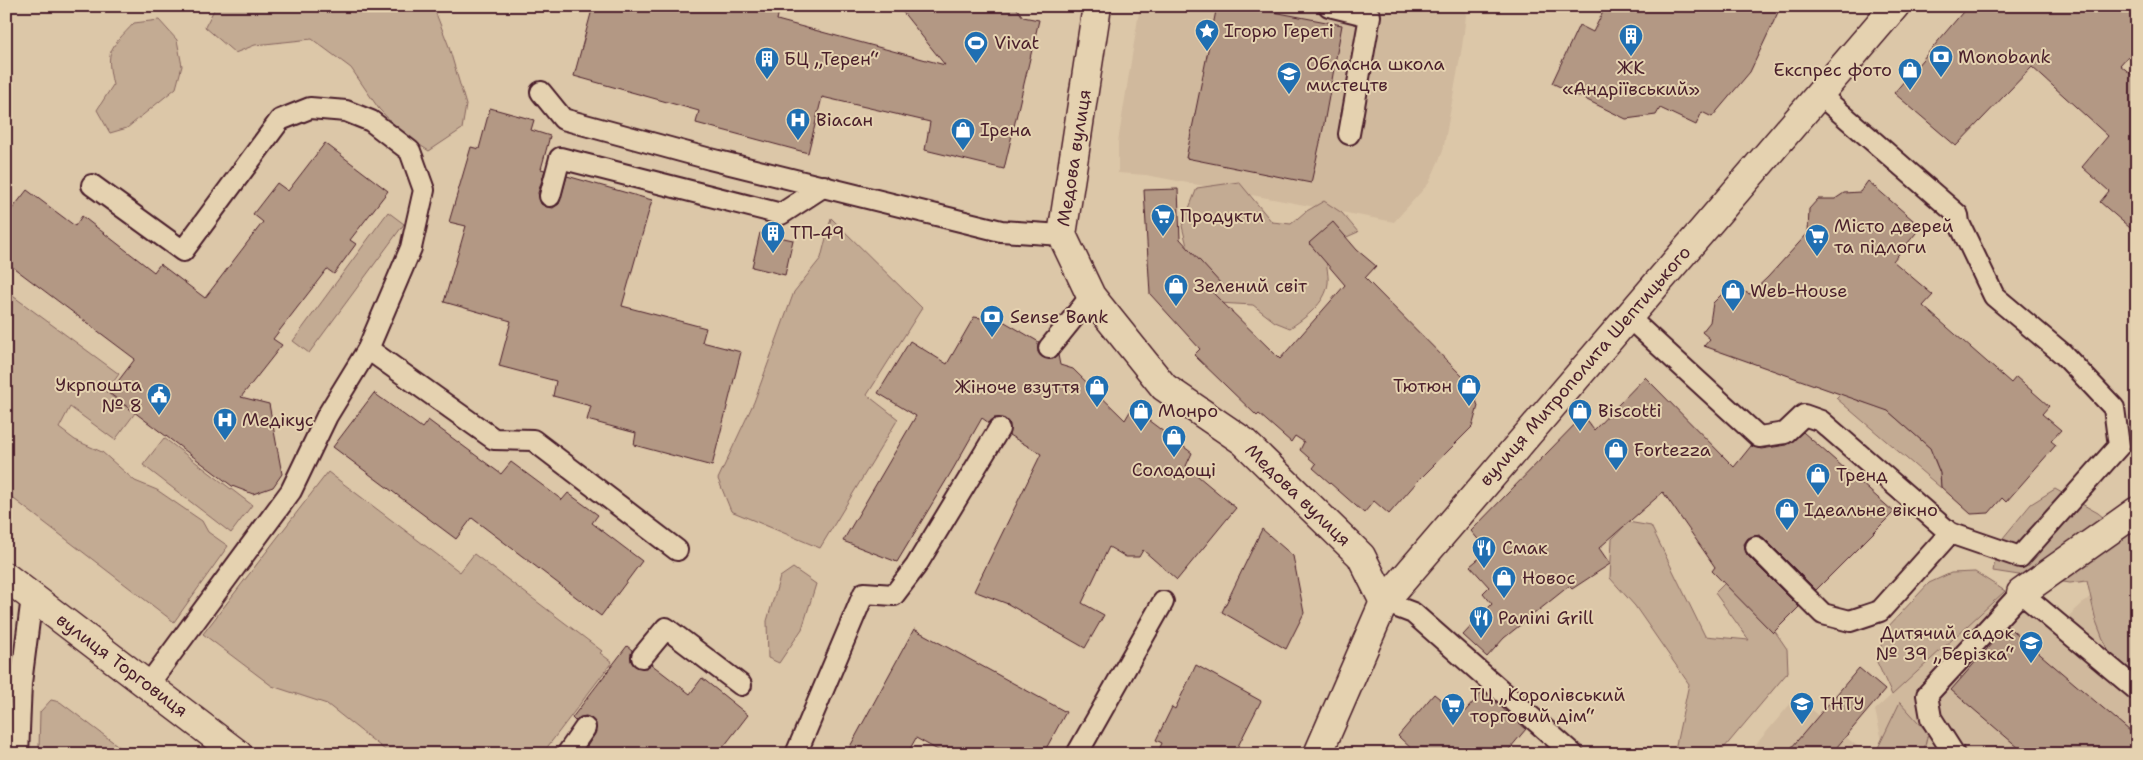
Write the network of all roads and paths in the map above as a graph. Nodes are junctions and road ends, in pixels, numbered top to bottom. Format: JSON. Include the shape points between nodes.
{"nodes":[{"id":1,"x":1097,"y":6,"type":"edge"},
{"id":2,"x":1329,"y":6,"type":"edge"},
{"id":3,"x":1895,"y":6,"type":"edge"},
{"id":4,"x":541,"y":92,"type":"dead end"},
{"id":5,"x":1819,"y":94,"type":"junction"},
{"id":6,"x":1349,"y":134,"type":"dead end"},
{"id":7,"x":92,"y":185,"type":"dead end"},
{"id":8,"x":824,"y":186,"type":"junction"},
{"id":9,"x":550,"y":196,"type":"dead end"},
{"id":10,"x":1062,"y":236,"type":"junction"},
{"id":11,"x":1091,"y":296,"type":"junction"},
{"id":12,"x":1627,"y":316,"type":"junction"},
{"id":13,"x":1049,"y":348,"type":"dead end"},
{"id":14,"x":368,"y":349,"type":"junction"},
{"id":15,"x":999,"y":428,"type":"dead end"},
{"id":16,"x":2137,"y":511,"type":"edge"},
{"id":17,"x":1950,"y":533,"type":"junction"},
{"id":18,"x":1756,"y":547,"type":"dead end"},
{"id":19,"x":678,"y":550,"type":"dead end"},
{"id":20,"x":6,"y":577,"type":"edge"},
{"id":21,"x":2021,"y":593,"type":"junction"},
{"id":22,"x":32,"y":597,"type":"junction"},
{"id":23,"x":1162,"y":602,"type":"dead end"},
{"id":24,"x":1384,"y":602,"type":"junction"},
{"id":25,"x":642,"y":658,"type":"dead end"},
{"id":26,"x":148,"y":685,"type":"junction"},
{"id":27,"x":741,"y":685,"type":"dead end"},
{"id":28,"x":2137,"y":690,"type":"edge"},
{"id":29,"x":585,"y":728,"type":"dead end"},
{"id":30,"x":18,"y":754,"type":"edge"},
{"id":31,"x":238,"y":754,"type":"edge"},
{"id":32,"x":567,"y":754,"type":"edge"},
{"id":33,"x":796,"y":754,"type":"edge"},
{"id":34,"x":1078,"y":754,"type":"edge"},
{"id":35,"x":1318,"y":754,"type":"edge"},
{"id":36,"x":1573,"y":754,"type":"edge"},
{"id":37,"x":1954,"y":754,"type":"edge"}],
"edges":[{"from":1,"to":10,"type":"street","name":"Медова вулиця"},
{"from":2,"to":6,"type":"lane","via":[[1370,16]]},
{"from":3,"to":5,"type":"street","name":"вулиця Митрополита Шептицького"},
{"from":4,"to":8,"type":"lane","via":[[563,119]]},
{"from":5,"to":12,"type":"street","name":"вулиця Митрополита Шептицького"},
{"from":5,"to":17,"type":"lane","via":[[1958,215],[1994,296],[2063,354],[2114,408],[2119,446],[2020,557]]},
{"from":7,"to":14,"type":"lane","via":[[183,251],[280,120],[310,108],[346,111],[371,121],[410,151],[424,190],[411,248]]},
{"from":8,"to":9,"type":"lane","via":[[781,214],[560,158]]},
{"from":8,"to":10,"type":"lane","via":[[1001,231]]},
{"from":10,"to":11,"type":"street","name":"Медова вулиця"},
{"from":11,"to":13,"type":"lane"},
{"from":11,"to":24,"type":"street","name":"Медова вулиця","via":[[1164,388],[1243,441],[1361,556]]},
{"from":12,"to":17,"type":"lane","via":[[1759,437],[1785,433],[1804,415],[1821,422]]},
{"from":12,"to":24,"type":"street","name":"вулиця Митрополита Шептицького"},
{"from":14,"to":19,"type":"lane","via":[[494,439],[533,440]]},
{"from":14,"to":26,"type":"lane","via":[[327,416],[291,491]]},
{"from":15,"to":33,"type":"lane","via":[[916,566],[894,595],[864,593]]},
{"from":16,"to":21,"type":"street"},
{"from":17,"to":18,"type":"lane","via":[[1880,611],[1850,622],[1823,614]]},
{"from":20,"to":22,"type":"street","name":"вулиця Торговиця"},
{"from":21,"to":28,"type":"lane"},
{"from":21,"to":37,"type":"lane","via":[[1927,695],[1931,718]]},
{"from":22,"to":26,"type":"street","name":"вулиця Торговиця"},
{"from":22,"to":30,"type":"lane","via":[[21,683]]},
{"from":23,"to":34,"type":"lane"},
{"from":24,"to":35,"type":"street","name":"вулиця Митрополита Шептицького"},
{"from":24,"to":36,"type":"lane","via":[[1412,614]]},
{"from":25,"to":27,"type":"lane","via":[[666,628]]},
{"from":26,"to":31,"type":"street","name":"вулиця Торговиця"},
{"from":29,"to":32,"type":"lane"}]}
